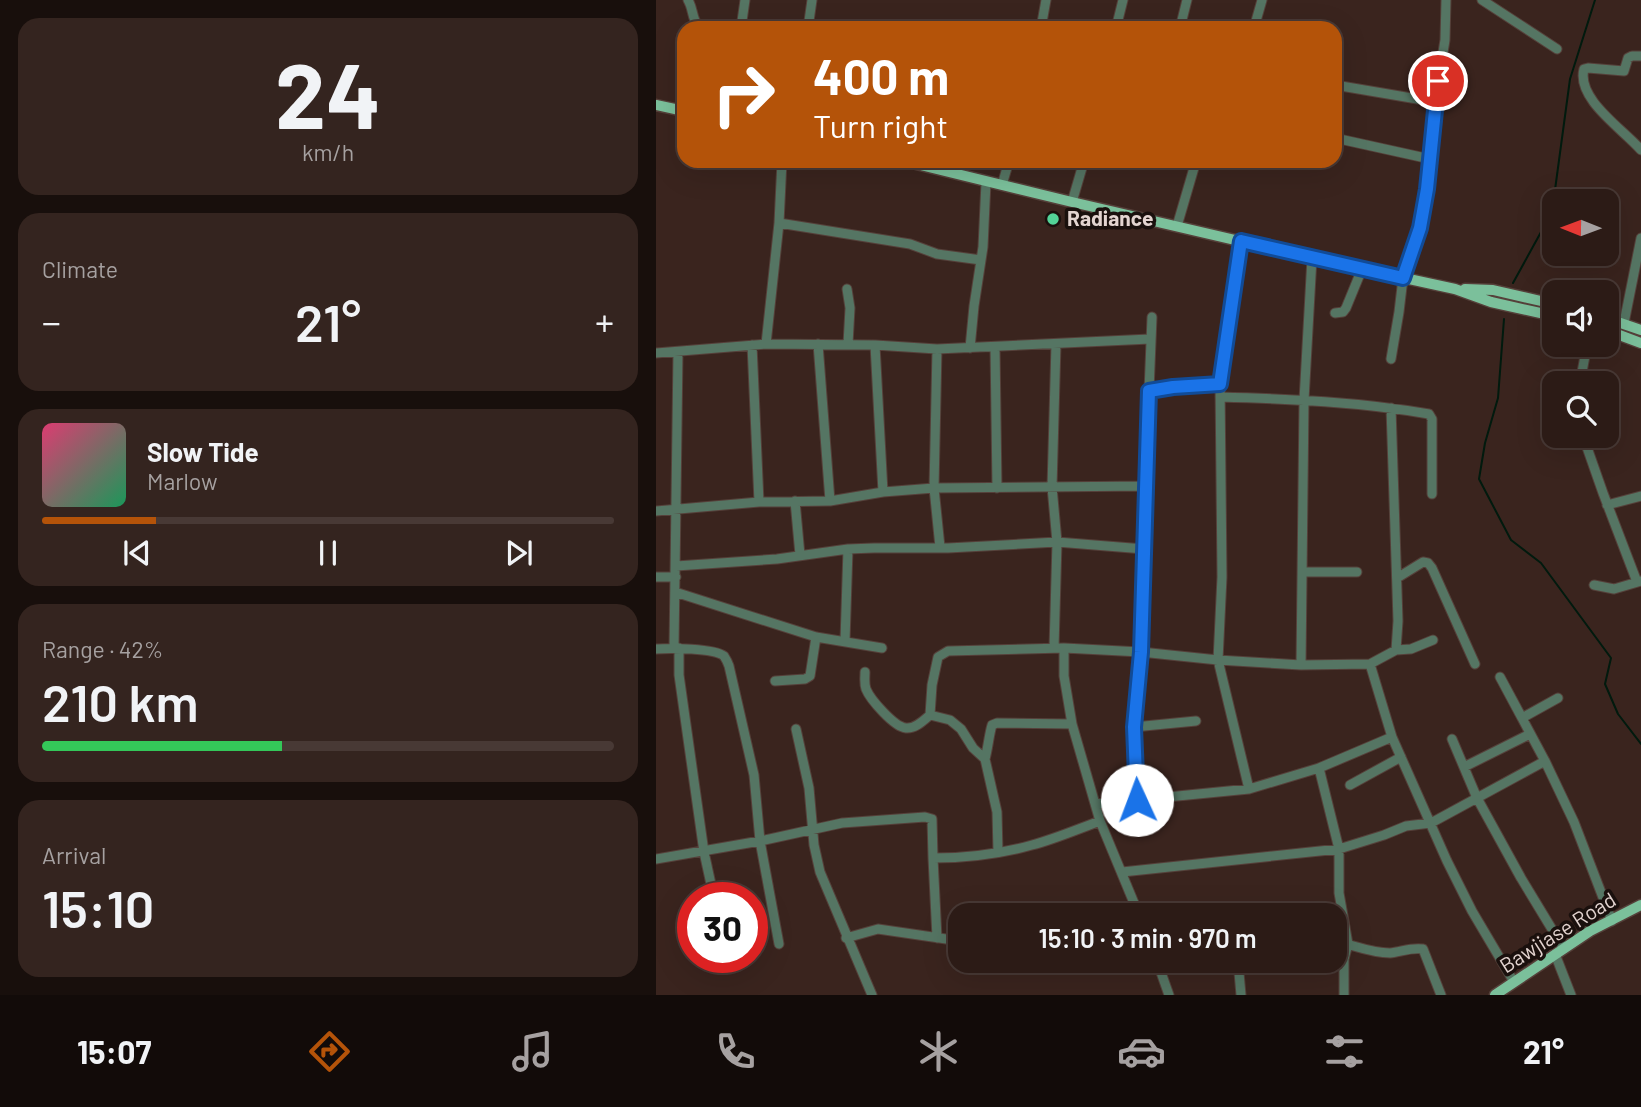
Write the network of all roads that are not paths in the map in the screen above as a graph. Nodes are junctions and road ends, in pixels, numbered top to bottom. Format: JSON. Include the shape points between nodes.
{"nodes":[{"id":1,"x":688,"y":0,"type":"edge"},
{"id":2,"x":745,"y":0,"type":"edge"},
{"id":3,"x":812,"y":0,"type":"edge"},
{"id":4,"x":1046,"y":0,"type":"edge"},
{"id":5,"x":1123,"y":0,"type":"edge"},
{"id":6,"x":1187,"y":0,"type":"edge"},
{"id":7,"x":1262,"y":0,"type":"edge"},
{"id":8,"x":1446,"y":0,"type":"edge"},
{"id":9,"x":1482,"y":0,"type":"edge"},
{"id":10,"x":694,"y":21,"type":"edge"},
{"id":11,"x":742,"y":21,"type":"edge"},
{"id":12,"x":809,"y":21,"type":"edge"},
{"id":13,"x":1042,"y":21,"type":"edge"},
{"id":14,"x":1118,"y":21,"type":"edge"},
{"id":15,"x":1182,"y":21,"type":"edge"},
{"id":16,"x":1256,"y":21,"type":"edge"},
{"id":17,"x":1557,"y":49,"type":"dead end"},
{"id":18,"x":1641,"y":56,"type":"edge"},
{"id":19,"x":1342,"y":86,"type":"edge"},
{"id":20,"x":1435,"y":102,"type":"junction"},
{"id":21,"x":656,"y":105,"type":"edge"},
{"id":22,"x":677,"y":110,"type":"edge"},
{"id":23,"x":1342,"y":140,"type":"edge"},
{"id":24,"x":1641,"y":150,"type":"edge"},
{"id":25,"x":1430,"y":159,"type":"junction"},
{"id":26,"x":781,"y":168,"type":"edge"},
{"id":27,"x":931,"y":168,"type":"edge"},
{"id":28,"x":1007,"y":168,"type":"edge"},
{"id":29,"x":1082,"y":168,"type":"edge"},
{"id":30,"x":1194,"y":168,"type":"edge"},
{"id":31,"x":986,"y":182,"type":"junction"},
{"id":32,"x":1002,"y":185,"type":"junction"},
{"id":33,"x":1072,"y":202,"type":"junction"},
{"id":34,"x":779,"y":223,"type":"junction"},
{"id":35,"x":1176,"y":226,"type":"junction"},
{"id":36,"x":1641,"y":238,"type":"edge"},
{"id":37,"x":1241,"y":241,"type":"junction"},
{"id":38,"x":1312,"y":258,"type":"junction"},
{"id":39,"x":981,"y":260,"type":"junction"},
{"id":40,"x":1362,"y":269,"type":"junction"},
{"id":41,"x":1403,"y":278,"type":"junction"},
{"id":42,"x":847,"y":289,"type":"dead end"},
{"id":43,"x":1455,"y":289,"type":"junction"},
{"id":44,"x":1542,"y":301,"type":"edge"},
{"id":45,"x":1335,"y":313,"type":"dead end"},
{"id":46,"x":1542,"y":313,"type":"edge"},
{"id":47,"x":1152,"y":317,"type":"dead end"},
{"id":48,"x":1619,"y":322,"type":"edge"},
{"id":49,"x":1624,"y":323,"type":"junction"},
{"id":50,"x":1641,"y":330,"type":"edge"},
{"id":51,"x":1619,"y":335,"type":"edge"},
{"id":52,"x":1150,"y":339,"type":"junction"},
{"id":53,"x":1641,"y":343,"type":"edge"},
{"id":54,"x":766,"y":344,"type":"junction"},
{"id":55,"x":818,"y":344,"type":"junction"},
{"id":56,"x":847,"y":344,"type":"junction"},
{"id":57,"x":1056,"y":344,"type":"junction"},
{"id":58,"x":752,"y":345,"type":"junction"},
{"id":59,"x":875,"y":345,"type":"junction"},
{"id":60,"x":995,"y":347,"type":"junction"},
{"id":61,"x":970,"y":348,"type":"junction"},
{"id":62,"x":937,"y":349,"type":"junction"},
{"id":63,"x":678,"y":352,"type":"junction"},
{"id":64,"x":656,"y":353,"type":"edge"},
{"id":65,"x":1391,"y":359,"type":"dead end"},
{"id":66,"x":1220,"y":384,"type":"junction"},
{"id":67,"x":1149,"y":391,"type":"junction"},
{"id":68,"x":1220,"y":397,"type":"junction"},
{"id":69,"x":1304,"y":400,"type":"junction"},
{"id":70,"x":1391,"y":408,"type":"junction"},
{"id":71,"x":1587,"y":448,"type":"edge"},
{"id":72,"x":1146,"y":486,"type":"junction"},
{"id":73,"x":1053,"y":487,"type":"junction"},
{"id":74,"x":934,"y":488,"type":"junction"},
{"id":75,"x":997,"y":488,"type":"junction"},
{"id":76,"x":882,"y":492,"type":"junction"},
{"id":77,"x":1432,"y":494,"type":"dead end"},
{"id":78,"x":1641,"y":496,"type":"edge"},
{"id":79,"x":795,"y":501,"type":"junction"},
{"id":80,"x":830,"y":501,"type":"junction"},
{"id":81,"x":759,"y":502,"type":"junction"},
{"id":82,"x":1607,"y":505,"type":"junction"},
{"id":83,"x":677,"y":509,"type":"junction"},
{"id":84,"x":656,"y":511,"type":"edge"},
{"id":85,"x":1057,"y":542,"type":"junction"},
{"id":86,"x":940,"y":547,"type":"junction"},
{"id":87,"x":848,"y":549,"type":"junction"},
{"id":88,"x":1144,"y":549,"type":"junction"},
{"id":89,"x":800,"y":555,"type":"junction"},
{"id":90,"x":676,"y":566,"type":"junction"},
{"id":91,"x":1302,"y":572,"type":"junction"},
{"id":92,"x":1357,"y":572,"type":"dead end"},
{"id":93,"x":656,"y":577,"type":"edge"},
{"id":94,"x":676,"y":577,"type":"junction"},
{"id":95,"x":1397,"y":578,"type":"junction"},
{"id":96,"x":1639,"y":581,"type":"edge"},
{"id":97,"x":1594,"y":586,"type":"dead end"},
{"id":98,"x":675,"y":592,"type":"junction"},
{"id":99,"x":816,"y":637,"type":"junction"},
{"id":100,"x":1433,"y":640,"type":"dead end"},
{"id":101,"x":845,"y":641,"type":"junction"},
{"id":102,"x":677,"y":648,"type":"junction"},
{"id":103,"x":882,"y":648,"type":"dead end"},
{"id":104,"x":1059,"y":648,"type":"junction"},
{"id":105,"x":656,"y":649,"type":"edge"},
{"id":106,"x":1396,"y":650,"type":"junction"},
{"id":107,"x":1141,"y":652,"type":"junction"},
{"id":108,"x":1218,"y":660,"type":"junction"},
{"id":109,"x":1369,"y":664,"type":"junction"},
{"id":110,"x":1475,"y":664,"type":"dead end"},
{"id":111,"x":1301,"y":665,"type":"junction"},
{"id":112,"x":865,"y":672,"type":"dead end"},
{"id":113,"x":1500,"y":677,"type":"dead end"},
{"id":114,"x":775,"y":681,"type":"dead end"},
{"id":115,"x":1558,"y":698,"type":"dead end"},
{"id":116,"x":930,"y":715,"type":"junction"},
{"id":117,"x":1522,"y":718,"type":"junction"},
{"id":118,"x":1196,"y":721,"type":"dead end"},
{"id":119,"x":1072,"y":724,"type":"junction"},
{"id":120,"x":1134,"y":727,"type":"junction"},
{"id":121,"x":796,"y":729,"type":"dead end"},
{"id":122,"x":1530,"y":734,"type":"junction"},
{"id":123,"x":1392,"y":737,"type":"junction"},
{"id":124,"x":1452,"y":739,"type":"dead end"},
{"id":125,"x":1401,"y":757,"type":"junction"},
{"id":126,"x":985,"y":759,"type":"junction"},
{"id":127,"x":1545,"y":761,"type":"junction"},
{"id":128,"x":1464,"y":767,"type":"junction"},
{"id":129,"x":1319,"y":768,"type":"junction"},
{"id":130,"x":1350,"y":785,"type":"dead end"},
{"id":131,"x":1249,"y":789,"type":"junction"},
{"id":132,"x":1477,"y":798,"type":"junction"},
{"id":133,"x":1137,"y":800,"type":"junction"},
{"id":134,"x":1096,"y":804,"type":"junction"},
{"id":135,"x":1100,"y":821,"type":"junction"},
{"id":136,"x":1431,"y":823,"type":"junction"},
{"id":137,"x":814,"y":830,"type":"junction"},
{"id":138,"x":760,"y":841,"type":"junction"},
{"id":139,"x":1339,"y":849,"type":"junction"},
{"id":140,"x":704,"y":852,"type":"junction"},
{"id":141,"x":998,"y":852,"type":"junction"},
{"id":142,"x":933,"y":858,"type":"junction"},
{"id":143,"x":656,"y":859,"type":"edge"},
{"id":144,"x":1122,"y":872,"type":"junction"},
{"id":145,"x":711,"y":882,"type":"edge"},
{"id":146,"x":1134,"y":903,"type":"edge"},
{"id":147,"x":1641,"y":905,"type":"edge"},
{"id":148,"x":1612,"y":921,"type":"junction"},
{"id":149,"x":846,"y":938,"type":"junction"},
{"id":150,"x":937,"y":938,"type":"junction"},
{"id":151,"x":948,"y":939,"type":"edge"},
{"id":152,"x":779,"y":944,"type":"dead end"},
{"id":153,"x":1348,"y":944,"type":"junction"},
{"id":154,"x":1560,"y":951,"type":"junction"},
{"id":155,"x":1161,"y":973,"type":"edge"},
{"id":156,"x":1239,"y":973,"type":"edge"},
{"id":157,"x":1514,"y":982,"type":"junction"},
{"id":158,"x":872,"y":995,"type":"edge"},
{"id":159,"x":1169,"y":995,"type":"edge"},
{"id":160,"x":1241,"y":995,"type":"edge"},
{"id":161,"x":1344,"y":995,"type":"edge"},
{"id":162,"x":1441,"y":995,"type":"edge"},
{"id":163,"x":1495,"y":995,"type":"edge"},
{"id":164,"x":1571,"y":995,"type":"edge"}],
"edges":[{"from":1,"to":10,"type":"street"},
{"from":2,"to":11,"type":"street"},
{"from":3,"to":12,"type":"street"},
{"from":4,"to":13,"type":"street"},
{"from":5,"to":14,"type":"street"},
{"from":6,"to":15,"type":"street"},
{"from":7,"to":16,"type":"street"},
{"from":8,"to":20,"type":"street"},
{"from":9,"to":17,"type":"street"},
{"from":18,"to":24,"type":"street","via":[[1628,58],[1624,71],[1584,69],[1583,78],[1596,106]]},
{"from":19,"to":20,"type":"street"},
{"from":20,"to":25,"type":"street"},
{"from":21,"to":22,"type":"main road"},
{"from":23,"to":25,"type":"street"},
{"from":25,"to":41,"type":"street","via":[[1420,228]]},
{"from":26,"to":34,"type":"street"},
{"from":27,"to":31,"type":"main road"},
{"from":28,"to":32,"type":"street"},
{"from":29,"to":33,"type":"street"},
{"from":30,"to":35,"type":"street"},
{"from":31,"to":32,"type":"main road"},
{"from":31,"to":39,"type":"street"},
{"from":32,"to":33,"type":"main road"},
{"from":33,"to":35,"type":"main road"},
{"from":34,"to":39,"type":"street"},
{"from":34,"to":54,"type":"street"},
{"from":35,"to":37,"type":"main road"},
{"from":36,"to":49,"type":"street"},
{"from":37,"to":38,"type":"main road"},
{"from":37,"to":66,"type":"street"},
{"from":38,"to":40,"type":"main road"},
{"from":38,"to":69,"type":"street"},
{"from":39,"to":61,"type":"street"},
{"from":40,"to":41,"type":"main road"},
{"from":40,"to":45,"type":"street","via":[[1346,308]]},
{"from":41,"to":43,"type":"main road"},
{"from":41,"to":65,"type":"street"},
{"from":42,"to":56,"type":"street"},
{"from":43,"to":44,"type":"main road","via":[[1493,290]]},
{"from":43,"to":46,"type":"main road"},
{"from":47,"to":52,"type":"street"},
{"from":48,"to":49,"type":"main road"},
{"from":49,"to":50,"type":"main road"},
{"from":51,"to":53,"type":"main road"},
{"from":52,"to":57,"type":"street"},
{"from":52,"to":67,"type":"street"},
{"from":54,"to":55,"type":"street"},
{"from":54,"to":58,"type":"street"},
{"from":55,"to":56,"type":"street"},
{"from":55,"to":80,"type":"street"},
{"from":56,"to":59,"type":"street"},
{"from":57,"to":60,"type":"street"},
{"from":57,"to":73,"type":"street"},
{"from":58,"to":63,"type":"street"},
{"from":58,"to":81,"type":"street"},
{"from":59,"to":62,"type":"street"},
{"from":59,"to":76,"type":"street"},
{"from":60,"to":61,"type":"street"},
{"from":60,"to":75,"type":"street"},
{"from":61,"to":62,"type":"street"},
{"from":62,"to":74,"type":"street"},
{"from":63,"to":64,"type":"street"},
{"from":63,"to":83,"type":"street"},
{"from":66,"to":67,"type":"street"},
{"from":66,"to":68,"type":"street"},
{"from":67,"to":72,"type":"street"},
{"from":68,"to":69,"type":"street"},
{"from":68,"to":108,"type":"street"},
{"from":69,"to":70,"type":"street"},
{"from":69,"to":91,"type":"street"},
{"from":70,"to":77,"type":"street","via":[[1429,414],[1432,419]]},
{"from":70,"to":95,"type":"street"},
{"from":71,"to":82,"type":"street"},
{"from":72,"to":73,"type":"street"},
{"from":72,"to":88,"type":"street"},
{"from":73,"to":75,"type":"street"},
{"from":73,"to":85,"type":"street"},
{"from":74,"to":75,"type":"street"},
{"from":74,"to":76,"type":"street"},
{"from":74,"to":86,"type":"street"},
{"from":76,"to":80,"type":"street"},
{"from":78,"to":82,"type":"street"},
{"from":79,"to":80,"type":"street"},
{"from":79,"to":81,"type":"street"},
{"from":79,"to":89,"type":"street"},
{"from":81,"to":83,"type":"street"},
{"from":82,"to":96,"type":"street"},
{"from":83,"to":84,"type":"street"},
{"from":83,"to":90,"type":"street"},
{"from":85,"to":86,"type":"street"},
{"from":85,"to":88,"type":"street"},
{"from":85,"to":104,"type":"street"},
{"from":86,"to":87,"type":"street"},
{"from":87,"to":89,"type":"street"},
{"from":87,"to":101,"type":"street"},
{"from":88,"to":107,"type":"street"},
{"from":89,"to":90,"type":"street"},
{"from":90,"to":94,"type":"street"},
{"from":91,"to":92,"type":"street"},
{"from":91,"to":111,"type":"street"},
{"from":93,"to":94,"type":"street"},
{"from":94,"to":98,"type":"street"},
{"from":95,"to":106,"type":"street"},
{"from":95,"to":110,"type":"street","via":[[1428,563]]},
{"from":96,"to":97,"type":"street","via":[[1614,589]]},
{"from":98,"to":99,"type":"street"},
{"from":98,"to":102,"type":"street"},
{"from":99,"to":101,"type":"street"},
{"from":99,"to":114,"type":"street","via":[[810,677]]},
{"from":100,"to":106,"type":"street"},
{"from":101,"to":103,"type":"street"},
{"from":102,"to":105,"type":"street"},
{"from":102,"to":138,"type":"street","via":[[726,658],[754,775]]},
{"from":102,"to":140,"type":"street"},
{"from":104,"to":107,"type":"street"},
{"from":104,"to":116,"type":"street","via":[[948,651],[938,657]]},
{"from":104,"to":119,"type":"street"},
{"from":106,"to":109,"type":"street"},
{"from":107,"to":108,"type":"street"},
{"from":107,"to":120,"type":"street"},
{"from":108,"to":111,"type":"street"},
{"from":108,"to":131,"type":"street"},
{"from":109,"to":111,"type":"street"},
{"from":109,"to":123,"type":"street"},
{"from":112,"to":116,"type":"street","via":[[864,683],[876,704],[903,728]]},
{"from":113,"to":117,"type":"street"},
{"from":115,"to":117,"type":"street"},
{"from":116,"to":126,"type":"street","via":[[950,720]]},
{"from":117,"to":122,"type":"street"},
{"from":118,"to":120,"type":"street"},
{"from":119,"to":126,"type":"street","via":[[997,723],[990,731]]},
{"from":119,"to":134,"type":"street"},
{"from":120,"to":133,"type":"street"},
{"from":121,"to":137,"type":"street"},
{"from":122,"to":127,"type":"street"},
{"from":122,"to":128,"type":"street"},
{"from":123,"to":125,"type":"street"},
{"from":123,"to":129,"type":"street"},
{"from":124,"to":128,"type":"street"},
{"from":125,"to":130,"type":"street"},
{"from":125,"to":136,"type":"street"},
{"from":126,"to":141,"type":"street","via":[[997,812]]},
{"from":127,"to":132,"type":"street"},
{"from":127,"to":148,"type":"street"},
{"from":128,"to":132,"type":"street"},
{"from":129,"to":131,"type":"street"},
{"from":129,"to":139,"type":"street"},
{"from":131,"to":133,"type":"street"},
{"from":132,"to":136,"type":"street"},
{"from":132,"to":154,"type":"street"},
{"from":133,"to":134,"type":"street"},
{"from":134,"to":135,"type":"street"},
{"from":135,"to":141,"type":"street"},
{"from":135,"to":144,"type":"street"},
{"from":136,"to":139,"type":"street","via":[[1406,826]]},
{"from":136,"to":157,"type":"street","via":[[1472,911]]},
{"from":137,"to":138,"type":"street"},
{"from":137,"to":142,"type":"street","via":[[842,823],[926,817],[933,825]]},
{"from":137,"to":149,"type":"street","via":[[820,872]]},
{"from":138,"to":140,"type":"street"},
{"from":138,"to":152,"type":"street"},
{"from":139,"to":144,"type":"street"},
{"from":139,"to":153,"type":"street","via":[[1339,893]]},
{"from":140,"to":143,"type":"street"},
{"from":140,"to":145,"type":"street"},
{"from":141,"to":142,"type":"street"},
{"from":142,"to":150,"type":"street"},
{"from":144,"to":146,"type":"street"},
{"from":147,"to":148,"type":"main road","name":"Bawjiase Road"},
{"from":148,"to":154,"type":"main road","name":"Bawjiase Road"},
{"from":149,"to":150,"type":"street","via":[[878,929]]},
{"from":149,"to":158,"type":"street"},
{"from":150,"to":151,"type":"street"},
{"from":153,"to":161,"type":"street"},
{"from":153,"to":162,"type":"street","via":[[1390,953],[1423,949]]},
{"from":154,"to":157,"type":"main road","name":"Bawjiase Road"},
{"from":154,"to":164,"type":"street"},
{"from":155,"to":159,"type":"street"},
{"from":156,"to":160,"type":"street"},
{"from":157,"to":163,"type":"main road","name":"Bawjiase Road"}]}
